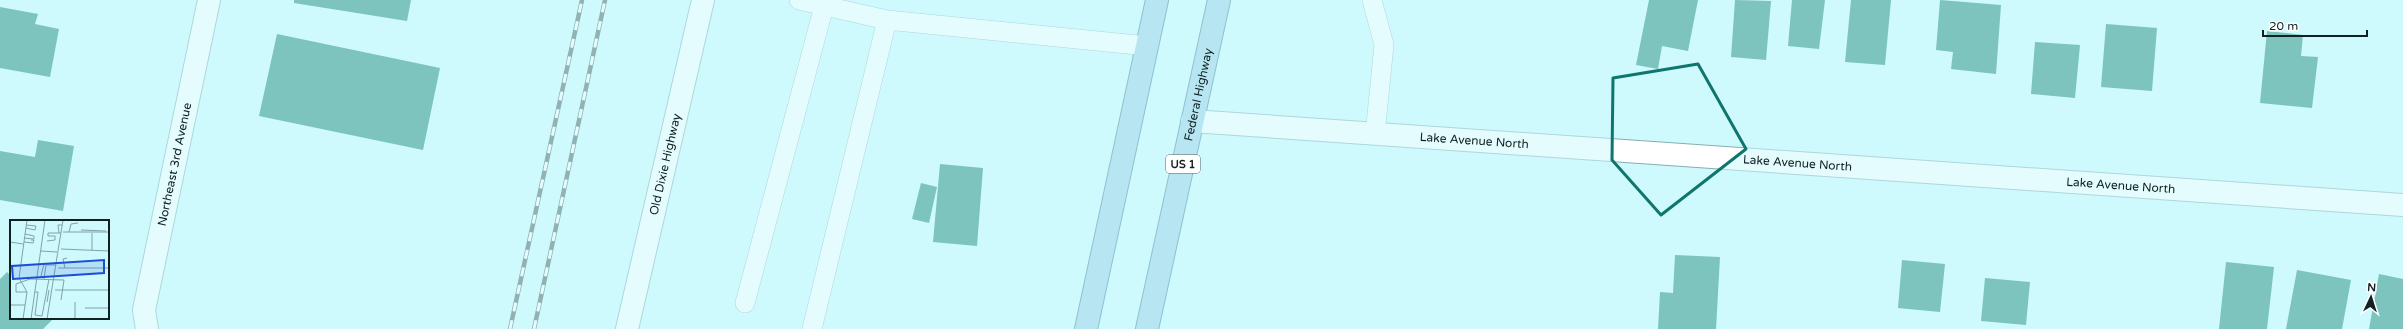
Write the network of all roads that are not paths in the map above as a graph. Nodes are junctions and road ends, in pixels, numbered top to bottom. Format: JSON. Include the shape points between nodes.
{"nodes":[{"id":1,"x":209,"y":0,"type":"edge"},
{"id":2,"x":703,"y":0,"type":"edge"},
{"id":3,"x":799,"y":0,"type":"edge"},
{"id":4,"x":1157,"y":0,"type":"edge"},
{"id":5,"x":1219,"y":0,"type":"edge"},
{"id":6,"x":1372,"y":0,"type":"edge"},
{"id":7,"x":824,"y":6,"type":"junction"},
{"id":8,"x":887,"y":20,"type":"junction"},
{"id":9,"x":1147,"y":46,"type":"junction"},
{"id":10,"x":1192,"y":121,"type":"junction"},
{"id":11,"x":1376,"y":134,"type":"junction"},
{"id":12,"x":2403,"y":205,"type":"edge"},
{"id":13,"x":745,"y":304,"type":"dead end"},
{"id":14,"x":147,"y":329,"type":"edge"},
{"id":15,"x":627,"y":329,"type":"edge"},
{"id":16,"x":812,"y":329,"type":"edge"},
{"id":17,"x":1086,"y":329,"type":"edge"},
{"id":18,"x":1147,"y":329,"type":"edge"}],
"edges":[{"from":1,"to":14,"type":"street","name":"Northeast 3rd Avenue","via":[[144,310]]},
{"from":2,"to":15,"type":"street","name":"Old Dixie Highway"},
{"from":3,"to":7,"type":"lane"},
{"from":4,"to":9,"type":"main road"},
{"from":5,"to":10,"type":"main road","name":"Federal Highway","number":"US 1"},
{"from":6,"to":11,"type":"lane","via":[[1384,45]]},
{"from":7,"to":8,"type":"lane"},
{"from":7,"to":13,"type":"lane"},
{"from":8,"to":9,"type":"lane"},
{"from":8,"to":16,"type":"lane"},
{"from":9,"to":17,"type":"main road"},
{"from":10,"to":11,"type":"street","name":"Lake Avenue North"},
{"from":10,"to":18,"type":"main road","name":"Federal Highway","number":"US 1"},
{"from":11,"to":12,"type":"street","name":"Lake Avenue North"}]}
